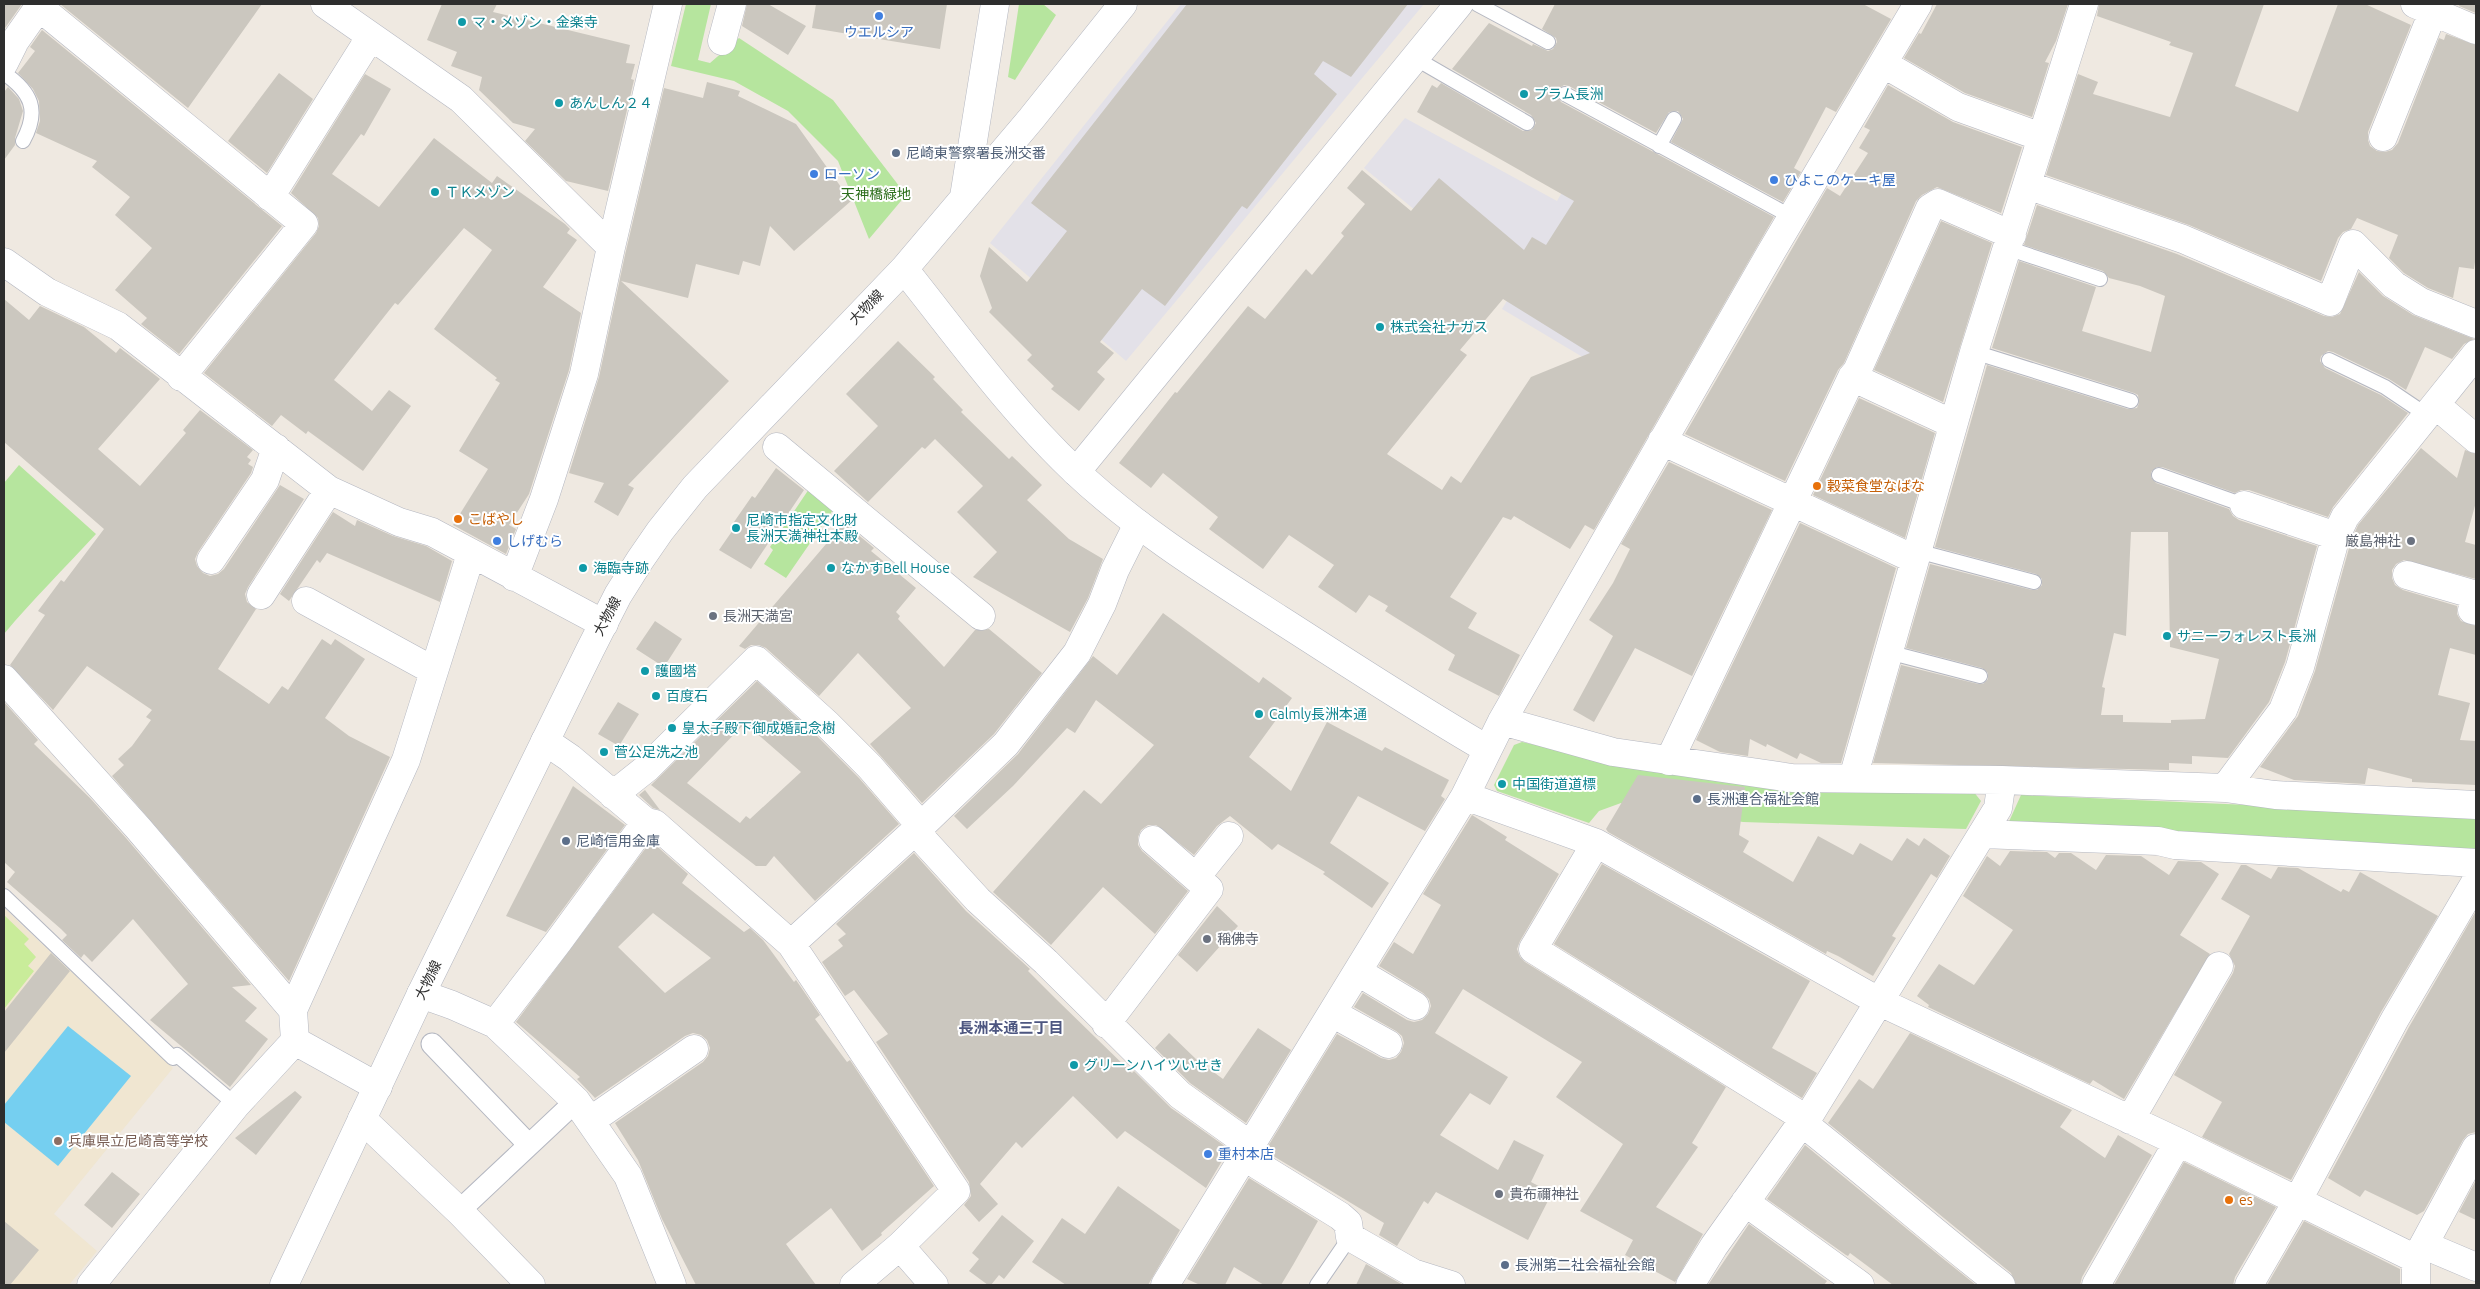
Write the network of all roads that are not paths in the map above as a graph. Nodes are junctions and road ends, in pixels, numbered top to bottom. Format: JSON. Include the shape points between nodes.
{"nodes":[{"id":1,"x":325,"y":4,"type":"edge"},
{"id":2,"x":668,"y":4,"type":"edge"},
{"id":3,"x":732,"y":4,"type":"edge"},
{"id":4,"x":996,"y":4,"type":"edge"},
{"id":5,"x":1124,"y":4,"type":"edge"},
{"id":6,"x":1458,"y":4,"type":"edge"},
{"id":7,"x":1477,"y":4,"type":"edge"},
{"id":8,"x":2084,"y":4,"type":"edge"},
{"id":9,"x":40,"y":6,"type":"edge"},
{"id":10,"x":1910,"y":6,"type":"edge"},
{"id":11,"x":2424,"y":8,"type":"edge"},
{"id":12,"x":2476,"y":30,"type":"edge"},
{"id":13,"x":371,"y":36,"type":"junction"},
{"id":14,"x":722,"y":41,"type":"dead end"},
{"id":15,"x":1548,"y":42,"type":"dead end"},
{"id":16,"x":1413,"y":57,"type":"junction"},
{"id":17,"x":4,"y":63,"type":"edge"},
{"id":18,"x":1884,"y":64,"type":"junction"},
{"id":19,"x":4,"y":73,"type":"edge"},
{"id":20,"x":1565,"y":94,"type":"dead end"},
{"id":21,"x":1674,"y":119,"type":"dead end"},
{"id":22,"x":1527,"y":123,"type":"dead end"},
{"id":23,"x":2383,"y":137,"type":"dead end"},
{"id":24,"x":2041,"y":138,"type":"junction"},
{"id":25,"x":23,"y":140,"type":"dead end"},
{"id":26,"x":1659,"y":146,"type":"junction"},
{"id":27,"x":2026,"y":185,"type":"junction"},
{"id":28,"x":270,"y":197,"type":"junction"},
{"id":29,"x":964,"y":197,"type":"junction"},
{"id":30,"x":1792,"y":218,"type":"junction"},
{"id":31,"x":2009,"y":241,"type":"junction"},
{"id":32,"x":611,"y":247,"type":"junction"},
{"id":33,"x":4,"y":262,"type":"edge"},
{"id":34,"x":904,"y":269,"type":"junction"},
{"id":35,"x":2100,"y":279,"type":"dead end"},
{"id":36,"x":2476,"y":324,"type":"edge"},
{"id":37,"x":1974,"y":352,"type":"junction"},
{"id":38,"x":2476,"y":354,"type":"edge"},
{"id":39,"x":2329,"y":360,"type":"dead end"},
{"id":40,"x":181,"y":377,"type":"junction"},
{"id":41,"x":1852,"y":377,"type":"junction"},
{"id":42,"x":2131,"y":401,"type":"dead end"},
{"id":43,"x":2432,"y":411,"type":"junction"},
{"id":44,"x":1953,"y":424,"type":"junction"},
{"id":45,"x":2476,"y":440,"type":"edge"},
{"id":46,"x":1662,"y":441,"type":"junction"},
{"id":47,"x":777,"y":447,"type":"dead end"},
{"id":48,"x":276,"y":448,"type":"junction"},
{"id":49,"x":1076,"y":472,"type":"junction"},
{"id":50,"x":2159,"y":475,"type":"dead end"},
{"id":51,"x":329,"y":490,"type":"junction"},
{"id":52,"x":1794,"y":501,"type":"junction"},
{"id":53,"x":2244,"y":504,"type":"joint"},
{"id":54,"x":1138,"y":524,"type":"junction"},
{"id":55,"x":2336,"y":536,"type":"junction"},
{"id":56,"x":470,"y":554,"type":"junction"},
{"id":57,"x":1915,"y":555,"type":"junction"},
{"id":58,"x":211,"y":560,"type":"dead end"},
{"id":59,"x":2407,"y":575,"type":"dead end"},
{"id":60,"x":514,"y":577,"type":"junction"},
{"id":61,"x":2034,"y":582,"type":"dead end"},
{"id":62,"x":261,"y":595,"type":"dead end"},
{"id":63,"x":306,"y":601,"type":"dead end"},
{"id":64,"x":2476,"y":611,"type":"edge"},
{"id":65,"x":981,"y":616,"type":"dead end"},
{"id":66,"x":604,"y":624,"type":"junction"},
{"id":67,"x":1888,"y":652,"type":"junction"},
{"id":68,"x":434,"y":671,"type":"junction"},
{"id":69,"x":1980,"y":676,"type":"dead end"},
{"id":70,"x":4,"y":679,"type":"edge"},
{"id":71,"x":1502,"y":720,"type":"junction"},
{"id":72,"x":545,"y":741,"type":"junction"},
{"id":73,"x":1487,"y":749,"type":"junction"},
{"id":74,"x":1669,"y":761,"type":"junction"},
{"id":75,"x":1853,"y":778,"type":"junction"},
{"id":76,"x":2002,"y":780,"type":"junction"},
{"id":77,"x":2225,"y":788,"type":"junction"},
{"id":78,"x":613,"y":795,"type":"junction"},
{"id":79,"x":1465,"y":796,"type":"junction"},
{"id":80,"x":2476,"y":804,"type":"edge"},
{"id":81,"x":646,"y":822,"type":"junction"},
{"id":82,"x":918,"y":829,"type":"junction"},
{"id":83,"x":1982,"y":834,"type":"junction"},
{"id":84,"x":1229,"y":836,"type":"dead end"},
{"id":85,"x":1153,"y":840,"type":"dead end"},
{"id":86,"x":1596,"y":843,"type":"junction"},
{"id":87,"x":2476,"y":863,"type":"edge"},
{"id":88,"x":1196,"y":877,"type":"junction"},
{"id":89,"x":2476,"y":880,"type":"edge"},
{"id":90,"x":4,"y":896,"type":"edge"},
{"id":91,"x":791,"y":944,"type":"junction"},
{"id":92,"x":2219,"y":966,"type":"dead end"},
{"id":93,"x":1358,"y":972,"type":"junction"},
{"id":94,"x":421,"y":994,"type":"junction"},
{"id":95,"x":1880,"y":1002,"type":"junction"},
{"id":96,"x":1415,"y":1006,"type":"dead end"},
{"id":97,"x":294,"y":1010,"type":"junction"},
{"id":98,"x":1332,"y":1013,"type":"junction"},
{"id":99,"x":494,"y":1024,"type":"junction"},
{"id":100,"x":1106,"y":1024,"type":"junction"},
{"id":101,"x":295,"y":1041,"type":"junction"},
{"id":102,"x":432,"y":1044,"type":"dead end"},
{"id":103,"x":1388,"y":1044,"type":"dead end"},
{"id":104,"x":694,"y":1049,"type":"dead end"},
{"id":105,"x":378,"y":1087,"type":"junction"},
{"id":106,"x":236,"y":1105,"type":"junction"},
{"id":107,"x":583,"y":1111,"type":"junction"},
{"id":108,"x":362,"y":1119,"type":"junction"},
{"id":109,"x":2130,"y":1120,"type":"junction"},
{"id":110,"x":1804,"y":1124,"type":"junction"},
{"id":111,"x":2178,"y":1142,"type":"junction"},
{"id":112,"x":529,"y":1146,"type":"junction"},
{"id":113,"x":2476,"y":1148,"type":"edge"},
{"id":114,"x":1246,"y":1152,"type":"junction"},
{"id":115,"x":2298,"y":1200,"type":"junction"},
{"id":116,"x":1745,"y":1202,"type":"junction"},
{"id":117,"x":459,"y":1211,"type":"junction"},
{"id":118,"x":1350,"y":1237,"type":"junction"},
{"id":119,"x":900,"y":1246,"type":"junction"},
{"id":120,"x":2419,"y":1263,"type":"edge"},
{"id":121,"x":2476,"y":1267,"type":"edge"},
{"id":122,"x":291,"y":1281,"type":"edge"},
{"id":123,"x":91,"y":1285,"type":"edge"},
{"id":124,"x":531,"y":1285,"type":"edge"},
{"id":125,"x":672,"y":1285,"type":"edge"},
{"id":126,"x":854,"y":1285,"type":"edge"},
{"id":127,"x":934,"y":1285,"type":"edge"},
{"id":128,"x":1165,"y":1285,"type":"edge"},
{"id":129,"x":1317,"y":1285,"type":"edge"},
{"id":130,"x":1451,"y":1285,"type":"edge"},
{"id":131,"x":1690,"y":1285,"type":"edge"},
{"id":132,"x":1860,"y":1285,"type":"edge"},
{"id":133,"x":2001,"y":1285,"type":"edge"},
{"id":134,"x":2096,"y":1285,"type":"edge"},
{"id":135,"x":2249,"y":1285,"type":"edge"}],
"edges":[{"from":1,"to":13,"type":"street"},
{"from":2,"to":32,"type":"street"},
{"from":3,"to":14,"type":"street"},
{"from":4,"to":29,"type":"street"},
{"from":5,"to":29,"type":"street","name":"大物線"},
{"from":6,"to":16,"type":"street"},
{"from":7,"to":15,"type":"lane"},
{"from":8,"to":24,"type":"street"},
{"from":9,"to":17,"type":"street"},
{"from":9,"to":28,"type":"street"},
{"from":10,"to":18,"type":"street"},
{"from":11,"to":12,"type":"street"},
{"from":11,"to":23,"type":"street"},
{"from":13,"to":28,"type":"street"},
{"from":13,"to":32,"type":"street","via":[[461,98]]},
{"from":16,"to":22,"type":"lane"},
{"from":16,"to":49,"type":"street"},
{"from":18,"to":24,"type":"street","via":[[1958,107]]},
{"from":18,"to":30,"type":"street"},
{"from":19,"to":25,"type":"lane","via":[[29,97],[30,128]]},
{"from":20,"to":26,"type":"lane"},
{"from":21,"to":26,"type":"lane"},
{"from":24,"to":27,"type":"street"},
{"from":26,"to":30,"type":"lane"},
{"from":27,"to":31,"type":"street"},
{"from":27,"to":36,"type":"street","via":[[2183,238],[2330,302],[2353,244],[2394,285],[2421,302]]},
{"from":28,"to":40,"type":"street","via":[[304,224]]},
{"from":29,"to":34,"type":"street","name":"大物線"},
{"from":30,"to":46,"type":"street"},
{"from":31,"to":35,"type":"lane"},
{"from":31,"to":37,"type":"street"},
{"from":31,"to":41,"type":"street","via":[[1938,203],[1930,208]]},
{"from":32,"to":60,"type":"street","via":[[584,374],[544,499]]},
{"from":33,"to":40,"type":"street","via":[[47,292],[118,326]]},
{"from":34,"to":49,"type":"street","via":[[990,380]]},
{"from":34,"to":66,"type":"street","name":"大物線","via":[[696,487],[645,553]]},
{"from":37,"to":42,"type":"lane"},
{"from":37,"to":44,"type":"street"},
{"from":38,"to":43,"type":"street"},
{"from":39,"to":43,"type":"lane"},
{"from":40,"to":48,"type":"street"},
{"from":41,"to":44,"type":"street"},
{"from":41,"to":52,"type":"street"},
{"from":43,"to":45,"type":"street"},
{"from":43,"to":55,"type":"street","via":[[2345,517]]},
{"from":44,"to":57,"type":"street"},
{"from":46,"to":52,"type":"street"},
{"from":46,"to":71,"type":"street"},
{"from":47,"to":65,"type":"street"},
{"from":48,"to":51,"type":"street"},
{"from":48,"to":58,"type":"street","via":[[265,480]]},
{"from":49,"to":54,"type":"street"},
{"from":50,"to":53,"type":"lane"},
{"from":51,"to":56,"type":"street","via":[[399,522],[432,532]]},
{"from":51,"to":62,"type":"street"},
{"from":52,"to":57,"type":"street"},
{"from":52,"to":74,"type":"street"},
{"from":53,"to":55,"type":"street"},
{"from":54,"to":73,"type":"street","via":[[1241,595]]},
{"from":54,"to":82,"type":"street","via":[[1076,653],[1006,744]]},
{"from":55,"to":77,"type":"street","via":[[2300,667],[2283,710]]},
{"from":56,"to":60,"type":"street"},
{"from":56,"to":68,"type":"street"},
{"from":57,"to":61,"type":"lane"},
{"from":57,"to":67,"type":"street"},
{"from":59,"to":64,"type":"street","via":[[2476,595],[2472,610]]},
{"from":60,"to":66,"type":"street"},
{"from":63,"to":68,"type":"street"},
{"from":66,"to":72,"type":"street","name":"大物線"},
{"from":67,"to":69,"type":"lane"},
{"from":67,"to":75,"type":"street"},
{"from":68,"to":97,"type":"street","via":[[406,760]]},
{"from":70,"to":97,"type":"street","via":[[138,828]]},
{"from":71,"to":73,"type":"street"},
{"from":71,"to":74,"type":"street","via":[[1613,752]]},
{"from":72,"to":78,"type":"street"},
{"from":72,"to":94,"type":"street","name":"大物線"},
{"from":73,"to":79,"type":"street"},
{"from":74,"to":75,"type":"street","via":[[1792,778]]},
{"from":75,"to":76,"type":"street"},
{"from":76,"to":77,"type":"street"},
{"from":76,"to":83,"type":"street","via":[[1998,808]]},
{"from":77,"to":80,"type":"street","via":[[2275,795]]},
{"from":78,"to":81,"type":"street"},
{"from":78,"to":82,"type":"street","via":[[647,768],[756,660],[870,767]]},
{"from":79,"to":86,"type":"street"},
{"from":79,"to":93,"type":"street"},
{"from":81,"to":91,"type":"street","via":[[655,824]]},
{"from":81,"to":99,"type":"street"},
{"from":82,"to":91,"type":"street"},
{"from":82,"to":100,"type":"street","via":[[978,900],[1046,962]]},
{"from":83,"to":87,"type":"street","via":[[2158,841],[2176,845]]},
{"from":83,"to":95,"type":"street"},
{"from":84,"to":88,"type":"street"},
{"from":85,"to":88,"type":"street"},
{"from":86,"to":95,"type":"street"},
{"from":86,"to":110,"type":"street","via":[[1533,949],[1798,1114]]},
{"from":88,"to":100,"type":"street","via":[[1209,889]]},
{"from":89,"to":115,"type":"street"},
{"from":90,"to":106,"type":"lane","via":[[173,1058],[176,1055]]},
{"from":91,"to":119,"type":"street","via":[[956,1191]]},
{"from":92,"to":109,"type":"street"},
{"from":93,"to":96,"type":"street"},
{"from":93,"to":98,"type":"street"},
{"from":94,"to":99,"type":"street","via":[[452,1004]]},
{"from":94,"to":105,"type":"street","name":"大物線"},
{"from":95,"to":109,"type":"street"},
{"from":95,"to":110,"type":"street"},
{"from":97,"to":101,"type":"street"},
{"from":98,"to":103,"type":"street"},
{"from":98,"to":114,"type":"street"},
{"from":99,"to":107,"type":"street"},
{"from":100,"to":114,"type":"street","via":[[1180,1095],[1240,1138]]},
{"from":101,"to":105,"type":"street"},
{"from":101,"to":106,"type":"street"},
{"from":102,"to":112,"type":"street"},
{"from":104,"to":107,"type":"street"},
{"from":105,"to":108,"type":"street","name":"大物線"},
{"from":106,"to":123,"type":"street"},
{"from":107,"to":112,"type":"street"},
{"from":107,"to":125,"type":"street","via":[[628,1176]]},
{"from":108,"to":117,"type":"street"},
{"from":108,"to":122,"type":"street","name":"大物線"},
{"from":109,"to":111,"type":"street"},
{"from":110,"to":116,"type":"street"},
{"from":110,"to":133,"type":"street"},
{"from":111,"to":115,"type":"street"},
{"from":111,"to":134,"type":"street"},
{"from":112,"to":117,"type":"street"},
{"from":113,"to":120,"type":"street"},
{"from":114,"to":118,"type":"street","via":[[1340,1216],[1348,1223]]},
{"from":114,"to":128,"type":"street"},
{"from":115,"to":120,"type":"street"},
{"from":115,"to":135,"type":"street"},
{"from":116,"to":131,"type":"street"},
{"from":116,"to":132,"type":"street"},
{"from":117,"to":124,"type":"street"},
{"from":118,"to":129,"type":"lane"},
{"from":118,"to":130,"type":"street","via":[[1413,1273]]},
{"from":119,"to":126,"type":"street"},
{"from":119,"to":127,"type":"street"},
{"from":120,"to":121,"type":"street"}]}
